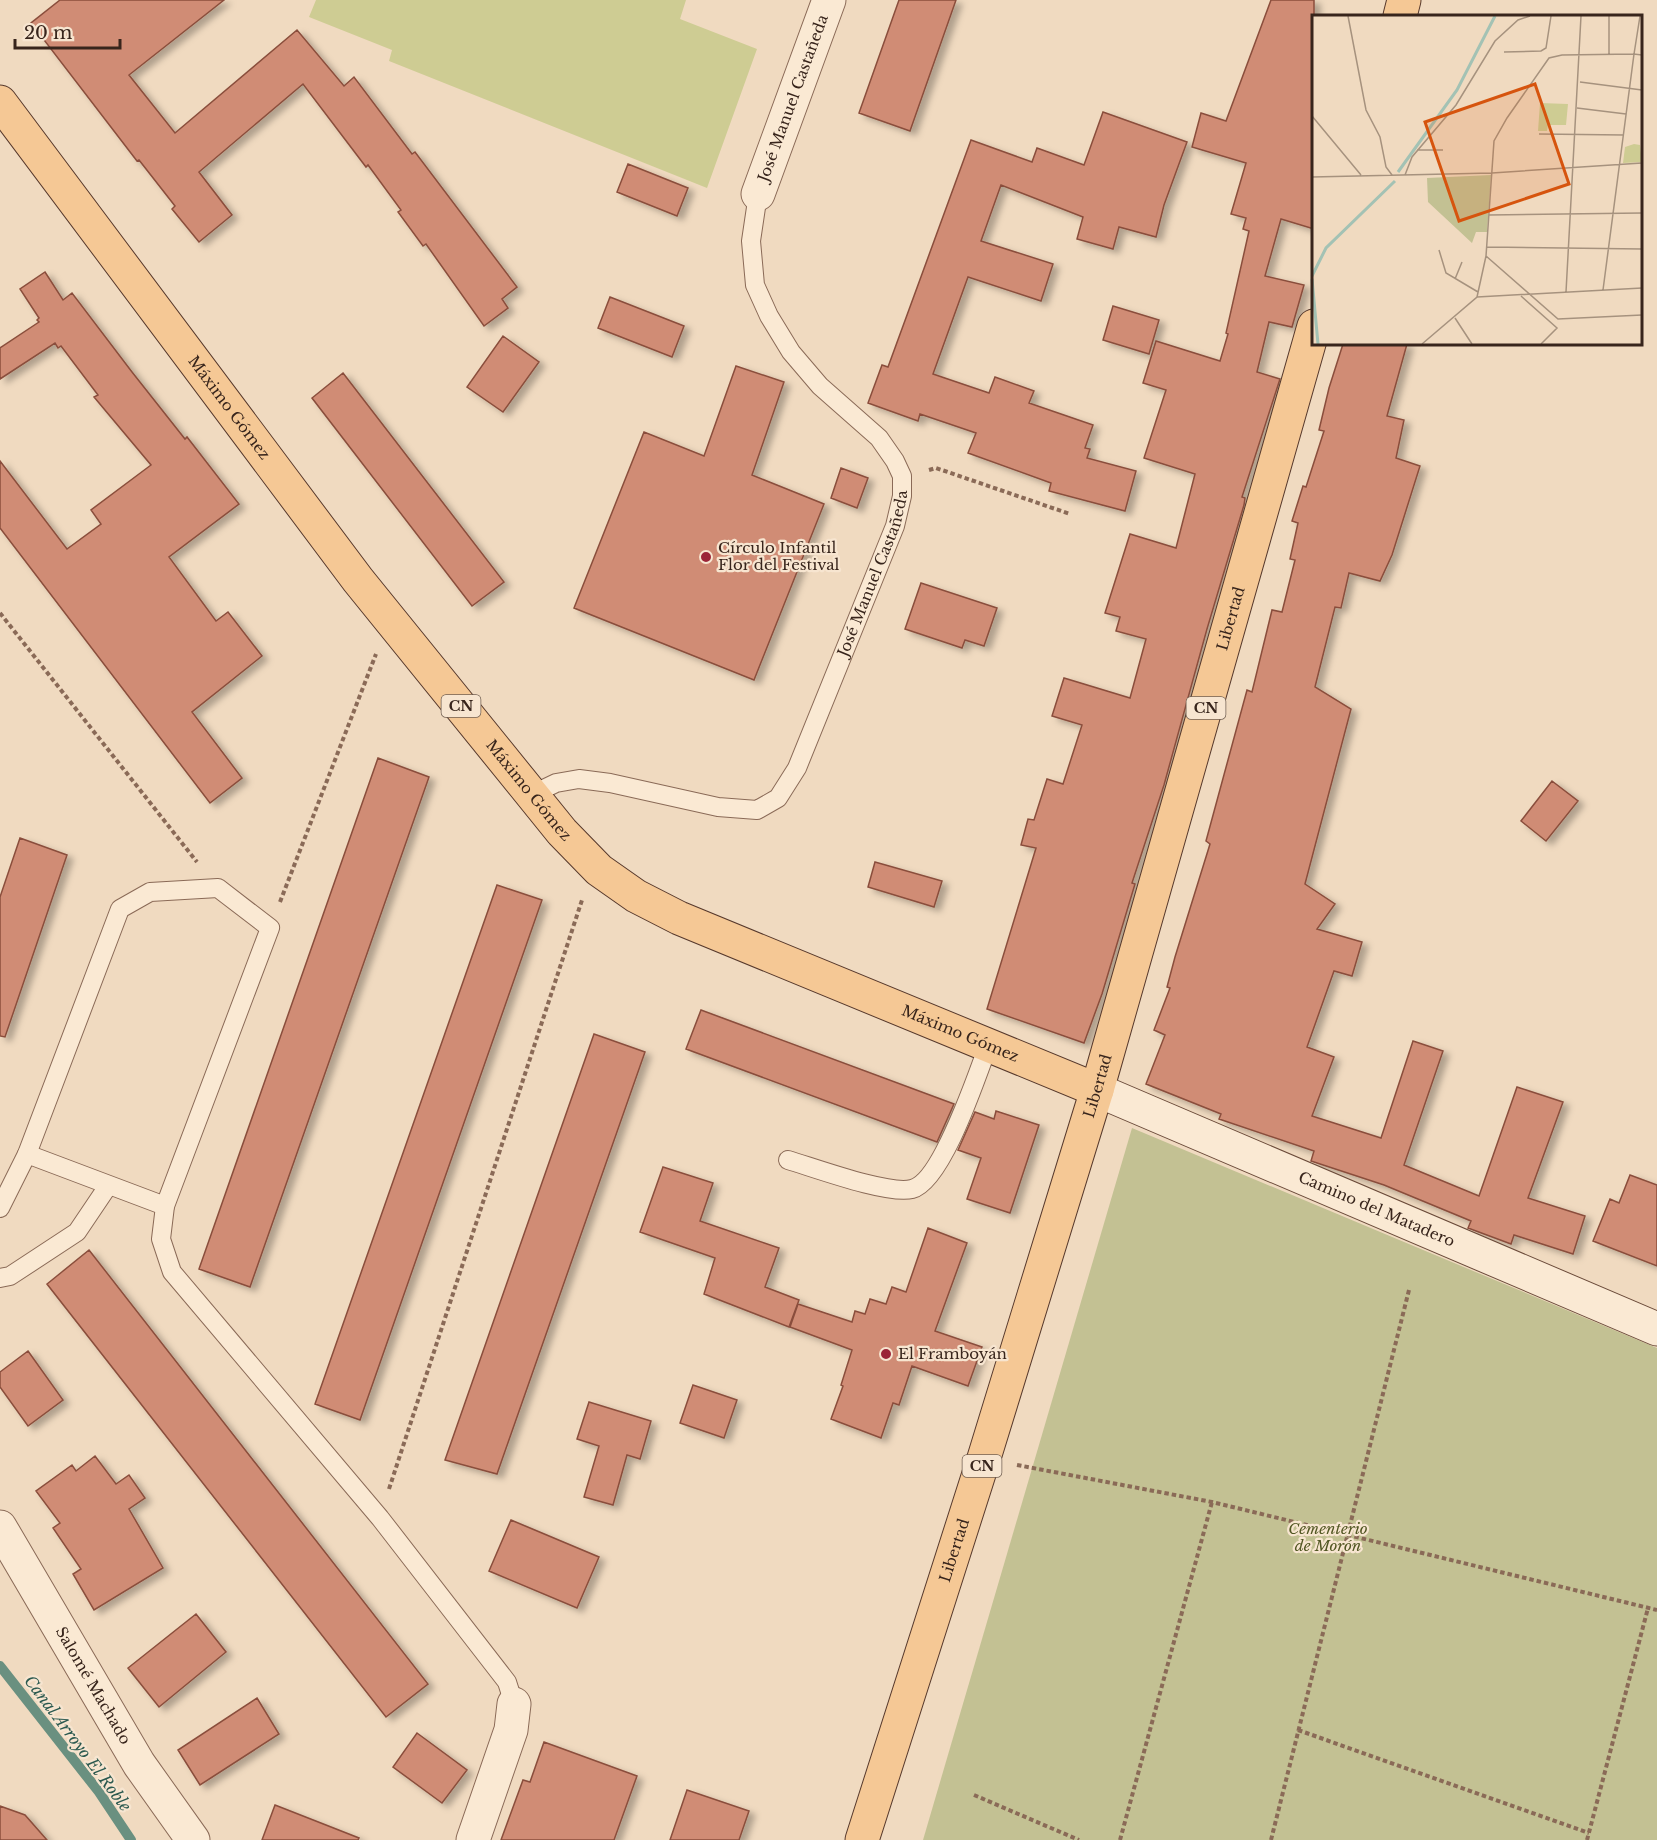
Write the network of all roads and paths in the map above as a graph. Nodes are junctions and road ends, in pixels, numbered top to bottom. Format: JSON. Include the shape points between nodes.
{"nodes":[{"id":1,"x":829,"y":0,"type":"edge"},
{"id":2,"x":1404,"y":0,"type":"edge"},
{"id":3,"x":1400,"y":15,"type":"edge"},
{"id":4,"x":2,"y":109,"type":"edge"},
{"id":5,"x":758,"y":194,"type":"joint"},
{"id":6,"x":1312,"y":333,"type":"edge"},
{"id":7,"x":902,"y":476,"type":"junction"},
{"id":8,"x":1070,"y":514,"type":"dead end"},
{"id":9,"x":0,"y":614,"type":"edge"},
{"id":10,"x":390,"y":618,"type":"junction"},
{"id":11,"x":531,"y":795,"type":"junction"},
{"id":12,"x":599,"y":870,"type":"junction"},
{"id":13,"x":218,"y":888,"type":"junction"},
{"id":14,"x":270,"y":928,"type":"junction"},
{"id":15,"x":988,"y":1046,"type":"junction"},
{"id":16,"x":1097,"y":1090,"type":"junction"},
{"id":17,"x":27,"y":1154,"type":"junction"},
{"id":18,"x":788,"y":1160,"type":"dead end"},
{"id":19,"x":108,"y":1186,"type":"junction"},
{"id":20,"x":165,"y":1206,"type":"junction"},
{"id":21,"x":0,"y":1208,"type":"edge"},
{"id":22,"x":0,"y":1278,"type":"edge"},
{"id":23,"x":1409,"y":1290,"type":"dead end"},
{"id":24,"x":1657,"y":1329,"type":"edge"},
{"id":25,"x":984,"y":1458,"type":"junction"},
{"id":26,"x":1212,"y":1502,"type":"junction"},
{"id":27,"x":380,"y":1518,"type":"junction"},
{"id":28,"x":0,"y":1527,"type":"edge"},
{"id":29,"x":1348,"y":1535,"type":"junction"},
{"id":30,"x":1648,"y":1608,"type":"junction"},
{"id":31,"x":1657,"y":1610,"type":"edge"},
{"id":32,"x":514,"y":1704,"type":"joint"},
{"id":33,"x":1298,"y":1730,"type":"junction"},
{"id":34,"x":974,"y":1795,"type":"dead end"},
{"id":35,"x":1589,"y":1833,"type":"junction"},
{"id":36,"x":193,"y":1840,"type":"edge"},
{"id":37,"x":473,"y":1840,"type":"edge"},
{"id":38,"x":862,"y":1840,"type":"edge"},
{"id":39,"x":1079,"y":1840,"type":"edge"},
{"id":40,"x":1120,"y":1840,"type":"edge"},
{"id":41,"x":1272,"y":1840,"type":"edge"},
{"id":42,"x":1587,"y":1840,"type":"edge"}],
"edges":[{"from":1,"to":5,"type":"street","name":"José Manuel Castañeda"},
{"from":2,"to":3,"type":"main road"},
{"from":4,"to":10,"type":"main road","name":"Máximo Gómez","number":"CN"},
{"from":5,"to":7,"type":"lane","name":"José Manuel Castañeda","via":[[751,241],[755,285],[769,316],[791,352],[820,387],[879,438]]},
{"from":6,"to":16,"type":"main road","name":"Libertad","number":"CN"},
{"from":7,"to":8,"type":"path","via":[[936,468]]},
{"from":7,"to":11,"type":"lane","name":"José Manuel Castañeda","via":[[895,526],[797,768],[778,798],[757,810],[718,807],[579,779],[556,783]]},
{"from":9,"to":13,"type":"path"},
{"from":10,"to":11,"type":"main road","name":"Máximo Gómez","number":"CN"},
{"from":10,"to":14,"type":"path"},
{"from":11,"to":12,"type":"main road","name":"Máximo Gómez","number":"CN"},
{"from":12,"to":15,"type":"main road","name":"Máximo Gómez","number":"CN","via":[[636,896],[679,918]]},
{"from":12,"to":27,"type":"path","via":[[582,899]]},
{"from":13,"to":14,"type":"lane"},
{"from":13,"to":17,"type":"lane","via":[[150,892],[120,909]]},
{"from":14,"to":20,"type":"lane"},
{"from":15,"to":16,"type":"main road","name":"Máximo Gómez","number":"CN"},
{"from":15,"to":18,"type":"lane","via":[[958,1125],[931,1176],[914,1189],[894,1190]]},
{"from":16,"to":24,"type":"street","name":"Camino del Matadero"},
{"from":16,"to":25,"type":"main road","name":"Libertad","number":"CN"},
{"from":17,"to":19,"type":"lane"},
{"from":17,"to":21,"type":"lane"},
{"from":19,"to":20,"type":"lane"},
{"from":19,"to":22,"type":"lane","via":[[76,1232],[10,1276]]},
{"from":20,"to":27,"type":"lane","via":[[161,1239],[172,1272]]},
{"from":23,"to":29,"type":"path"},
{"from":25,"to":26,"type":"path"},
{"from":25,"to":38,"type":"main road","name":"Libertad","number":"CN"},
{"from":26,"to":29,"type":"path"},
{"from":26,"to":40,"type":"path"},
{"from":27,"to":32,"type":"lane","via":[[507,1682]]},
{"from":28,"to":36,"type":"street","name":"Salomé Machado","via":[[140,1764]]},
{"from":29,"to":30,"type":"path"},
{"from":29,"to":33,"type":"path"},
{"from":30,"to":31,"type":"path"},
{"from":30,"to":35,"type":"path"},
{"from":32,"to":37,"type":"street","via":[[511,1730]]},
{"from":33,"to":35,"type":"path"},
{"from":33,"to":41,"type":"path"},
{"from":34,"to":39,"type":"path"},
{"from":35,"to":42,"type":"path"}]}
